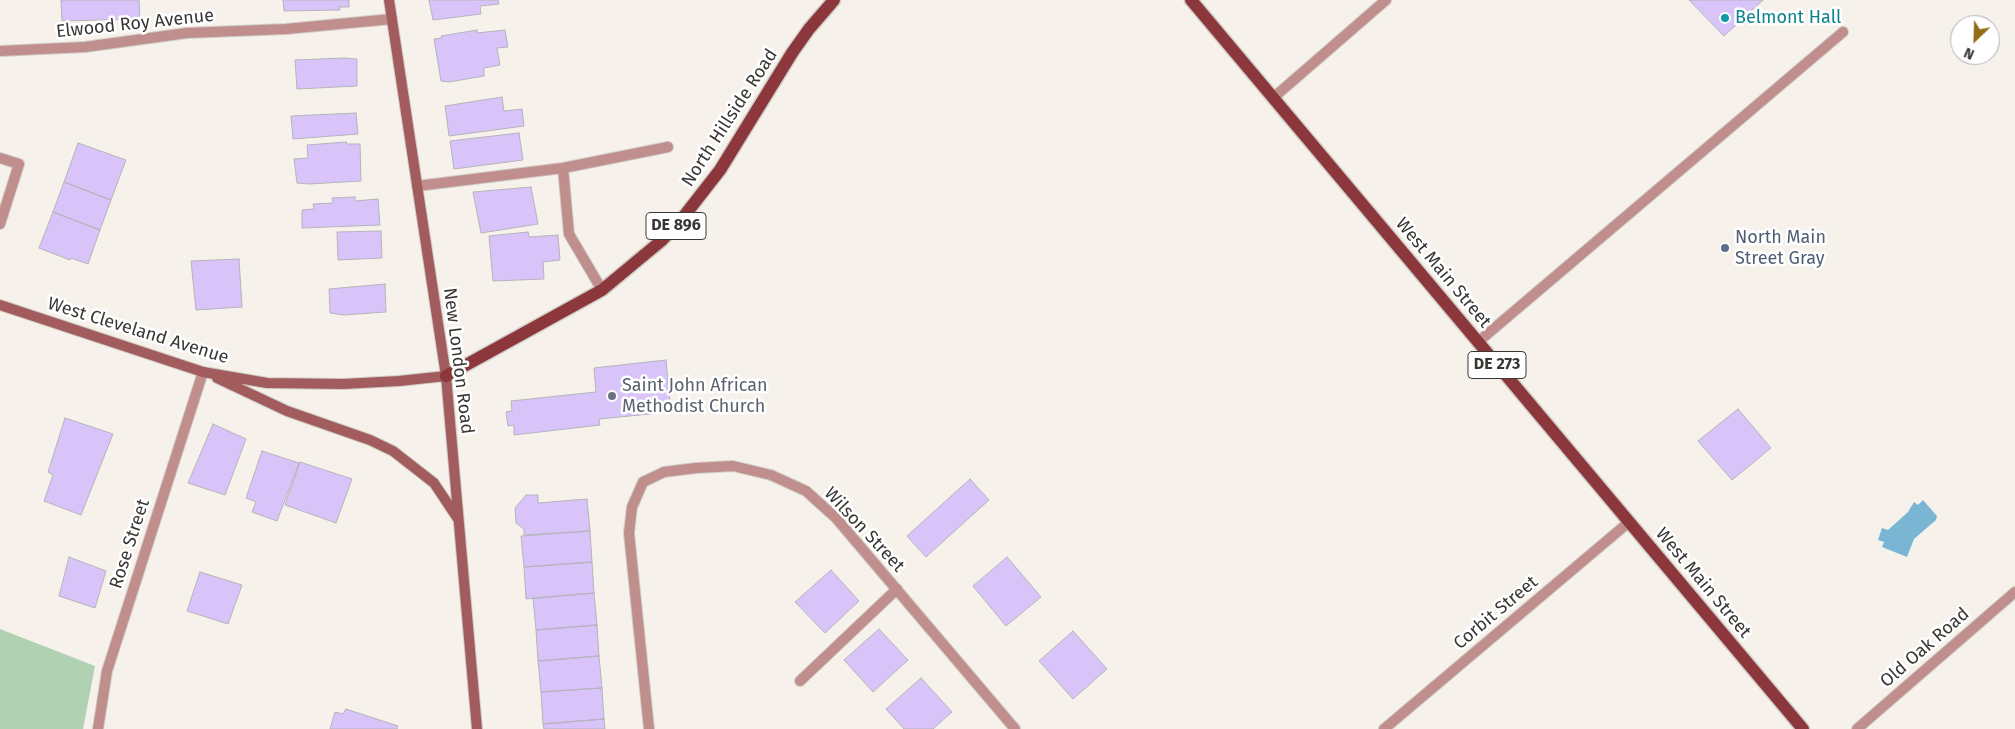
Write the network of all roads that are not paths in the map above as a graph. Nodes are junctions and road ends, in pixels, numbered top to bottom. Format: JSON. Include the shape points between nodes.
{"nodes":[{"id":1,"x":389,"y":0,"type":"edge"},
{"id":2,"x":834,"y":0,"type":"edge"},
{"id":3,"x":1191,"y":0,"type":"edge"},
{"id":4,"x":1386,"y":0,"type":"edge"},
{"id":5,"x":392,"y":20,"type":"junction"},
{"id":6,"x":1843,"y":32,"type":"dead end"},
{"id":7,"x":0,"y":50,"type":"edge"},
{"id":8,"x":1273,"y":98,"type":"junction"},
{"id":9,"x":668,"y":148,"type":"dead end"},
{"id":10,"x":0,"y":158,"type":"edge"},
{"id":11,"x":564,"y":168,"type":"junction"},
{"id":12,"x":417,"y":186,"type":"junction"},
{"id":13,"x":0,"y":224,"type":"edge"},
{"id":14,"x":602,"y":290,"type":"junction"},
{"id":15,"x":0,"y":305,"type":"edge"},
{"id":16,"x":1478,"y":342,"type":"junction"},
{"id":17,"x":202,"y":372,"type":"junction"},
{"id":18,"x":446,"y":376,"type":"junction"},
{"id":19,"x":459,"y":520,"type":"junction"},
{"id":20,"x":1629,"y":522,"type":"junction"},
{"id":21,"x":897,"y":589,"type":"junction"},
{"id":22,"x":2015,"y":592,"type":"edge"},
{"id":23,"x":800,"y":681,"type":"dead end"},
{"id":24,"x":98,"y":729,"type":"edge"},
{"id":25,"x":477,"y":729,"type":"edge"},
{"id":26,"x":649,"y":729,"type":"edge"},
{"id":27,"x":1015,"y":729,"type":"edge"},
{"id":28,"x":1384,"y":729,"type":"edge"},
{"id":29,"x":1803,"y":729,"type":"edge"},
{"id":30,"x":1857,"y":729,"type":"edge"}],
"edges":[{"from":1,"to":5,"type":"main road","name":"New London Road"},
{"from":2,"to":14,"type":"main road","name":"North Hillside Road","number":"DE 896","via":[[798,45],[700,198],[662,241]]},
{"from":3,"to":8,"type":"main road","name":"West Main Street","number":"DE 273"},
{"from":4,"to":8,"type":"street"},
{"from":5,"to":7,"type":"street","name":"Elwood Roy Avenue","via":[[187,33],[85,47]]},
{"from":5,"to":12,"type":"main road","name":"New London Road"},
{"from":6,"to":16,"type":"street"},
{"from":8,"to":16,"type":"main road","name":"West Main Street","number":"DE 273"},
{"from":9,"to":11,"type":"street"},
{"from":10,"to":13,"type":"street","via":[[19,164]]},
{"from":11,"to":12,"type":"street"},
{"from":11,"to":14,"type":"street","via":[[569,234]]},
{"from":12,"to":18,"type":"main road","name":"New London Road"},
{"from":14,"to":18,"type":"main road","name":"North Hillside Road","number":"DE 896"},
{"from":15,"to":17,"type":"main road","name":"West Cleveland Avenue"},
{"from":16,"to":20,"type":"main road","name":"West Main Street","number":"DE 273"},
{"from":17,"to":18,"type":"main road","name":"West Cleveland Avenue","via":[[267,383],[362,383]]},
{"from":17,"to":19,"type":"main road","via":[[287,410],[393,451],[434,484]]},
{"from":17,"to":24,"type":"street","name":"Rose Street","via":[[106,671]]},
{"from":18,"to":19,"type":"main road","name":"New London Road"},
{"from":19,"to":25,"type":"main road","name":"New London Road"},
{"from":20,"to":28,"type":"street","name":"Corbit Street"},
{"from":20,"to":29,"type":"main road","name":"West Main Street","number":"DE 273"},
{"from":21,"to":23,"type":"street"},
{"from":21,"to":26,"type":"street","name":"Wilson Street","via":[[836,518],[806,491],[771,475],[733,466],[696,468],[664,472],[643,482],[632,507],[630,533]]},
{"from":21,"to":27,"type":"street","name":"Wilson Street"},
{"from":22,"to":30,"type":"street","name":"Old Oak Road"}]}
